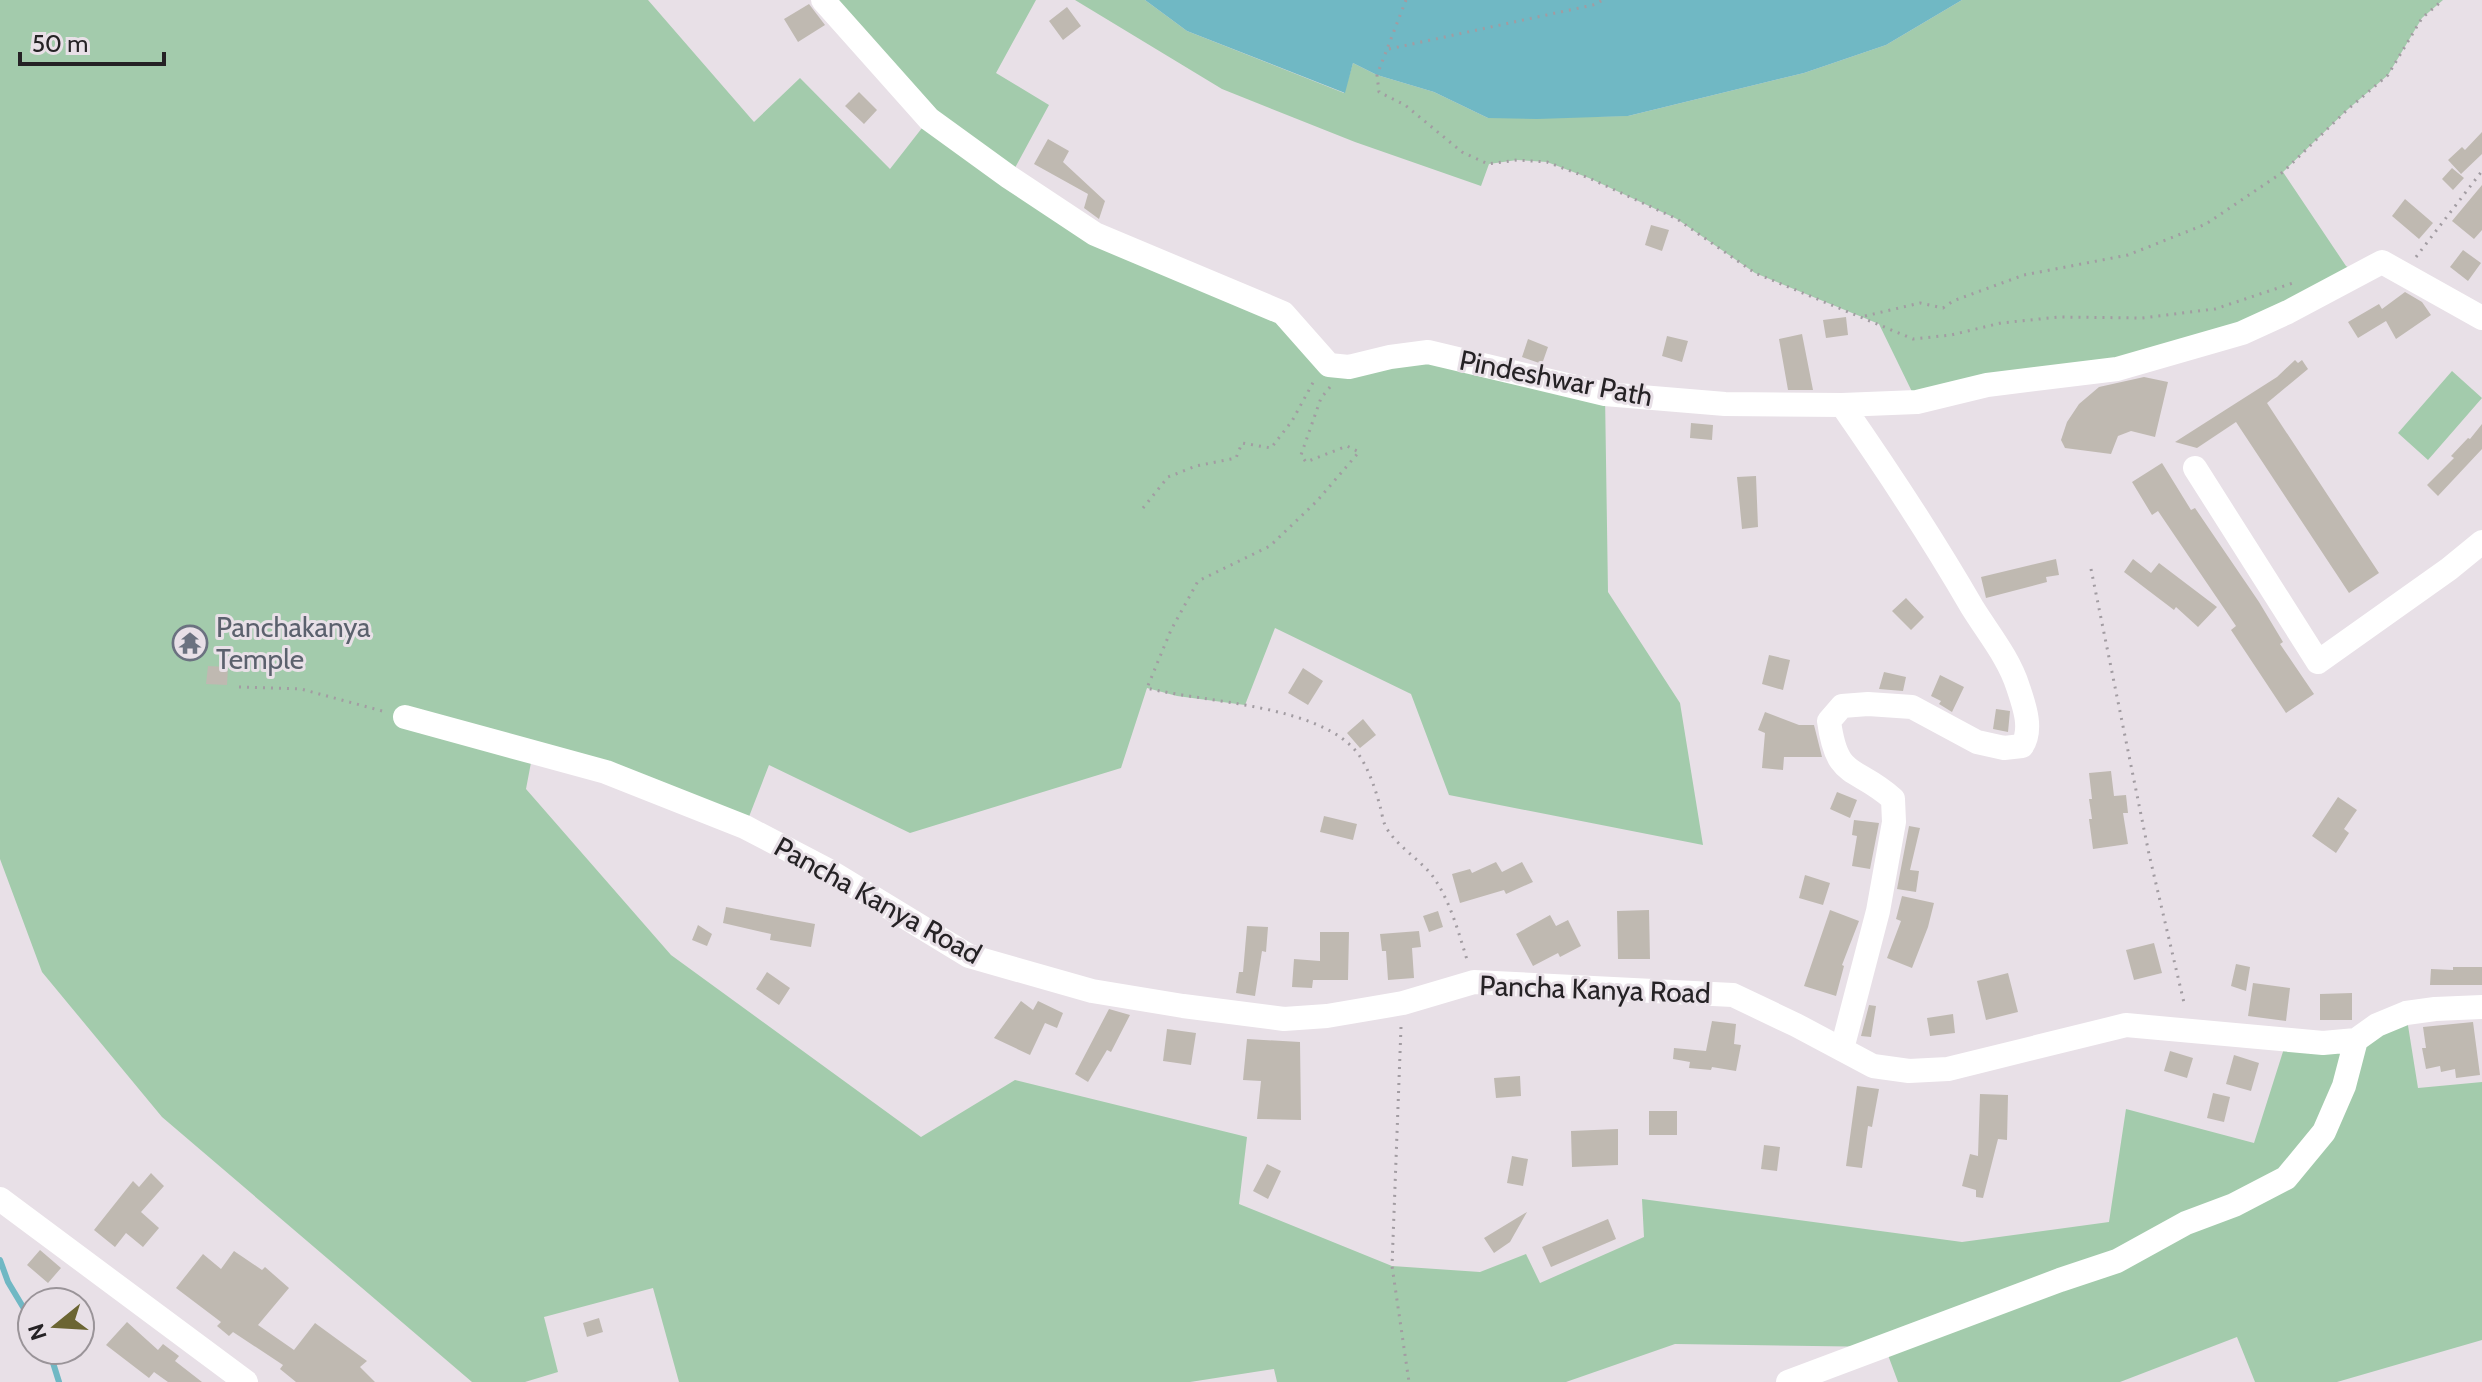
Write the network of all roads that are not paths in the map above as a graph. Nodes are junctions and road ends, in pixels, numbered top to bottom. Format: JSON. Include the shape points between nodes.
{"nodes":[{"id":1,"x":823,"y":0,"type":"edge"},
{"id":2,"x":2482,"y":318,"type":"edge"},
{"id":3,"x":1842,"y":405,"type":"junction"},
{"id":4,"x":2195,"y":468,"type":"dead end"},
{"id":5,"x":2482,"y":542,"type":"edge"},
{"id":6,"x":405,"y":717,"type":"road end"},
{"id":7,"x":2482,"y":1007,"type":"edge"},
{"id":8,"x":2356,"y":1040,"type":"junction"},
{"id":9,"x":1842,"y":1049,"type":"junction"},
{"id":10,"x":0,"y":1199,"type":"edge"},
{"id":11,"x":246,"y":1382,"type":"edge"},
{"id":12,"x":1788,"y":1382,"type":"edge"}],
"edges":[{"from":1,"to":3,"type":"street","name":"Pindeshwar Path","via":[[929,119],[1009,177],[1095,234],[1283,313],[1339,366],[1428,352],[1605,394],[1725,404]]},
{"from":2,"to":3,"type":"street","name":"Pindeshwar Path","via":[[2382,262],[2242,333],[2117,369],[1987,385],[1917,402]]},
{"from":3,"to":9,"type":"street","via":[[2000,651],[2018,684],[2028,737],[2022,746],[2004,748],[1977,742],[1912,707],[1842,706],[1829,721],[1833,750],[1847,771],[1893,799],[1894,822],[1861,986]]},
{"from":4,"to":5,"type":"street","via":[[2318,662]]},
{"from":6,"to":9,"type":"street","name":"Pancha Kanya Road","via":[[606,772],[745,827],[969,956],[1092,991],[1284,1019],[1403,1003],[1474,982],[1733,995]]},
{"from":7,"to":8,"type":"street","name":"Pancha Kanya Road","via":[[2406,1013]]},
{"from":8,"to":9,"type":"street","name":"Pancha Kanya Road","via":[[2323,1043],[2126,1025],[1948,1069],[1909,1071],[1873,1066]]},
{"from":8,"to":12,"type":"street","via":[[2324,1132],[2286,1178],[2117,1261]]},
{"from":10,"to":11,"type":"street"}]}
